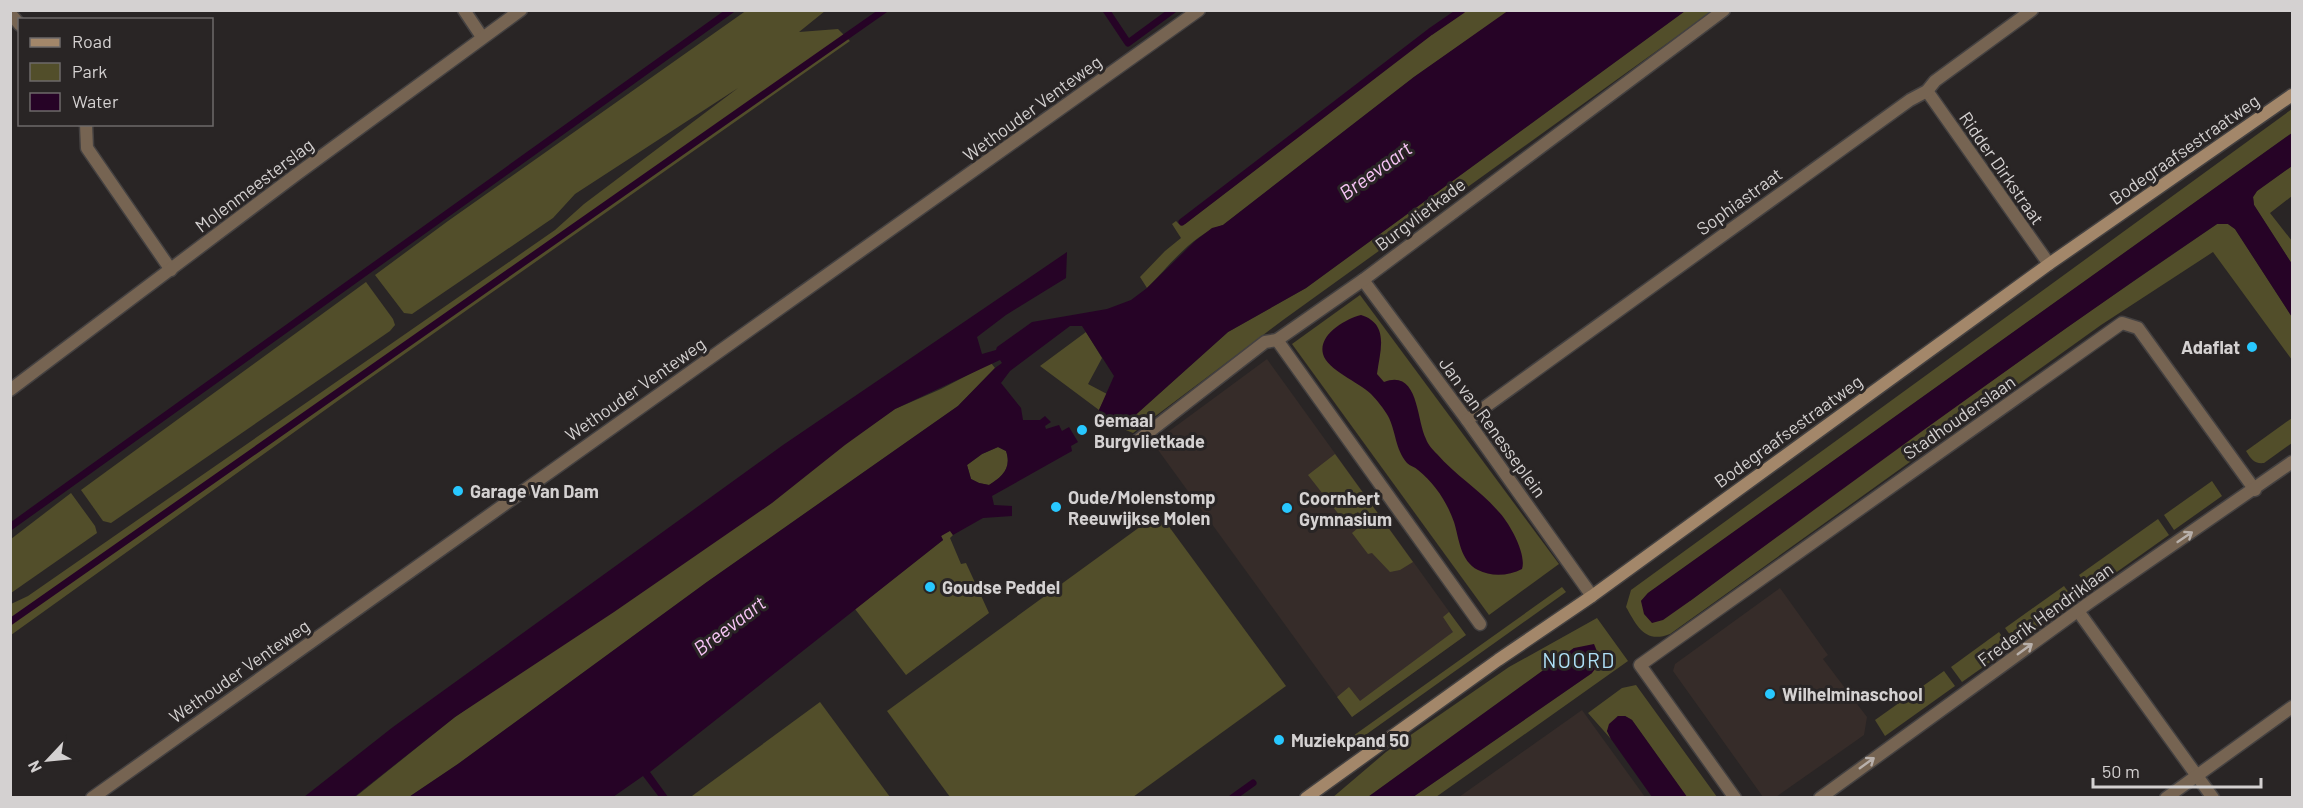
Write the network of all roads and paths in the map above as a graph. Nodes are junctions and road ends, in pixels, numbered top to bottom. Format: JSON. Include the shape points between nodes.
{"nodes":[{"id":1,"x":464,"y":10,"type":"edge"},
{"id":2,"x":521,"y":10,"type":"edge"},
{"id":3,"x":1199,"y":10,"type":"edge"},
{"id":4,"x":1724,"y":10,"type":"edge"},
{"id":5,"x":2032,"y":10,"type":"edge"},
{"id":6,"x":483,"y":37,"type":"junction"},
{"id":7,"x":1927,"y":91,"type":"junction"},
{"id":8,"x":2292,"y":95,"type":"edge"},
{"id":9,"x":86,"y":126,"type":"edge"},
{"id":10,"x":2049,"y":264,"type":"junction"},
{"id":11,"x":171,"y":270,"type":"junction"},
{"id":12,"x":1363,"y":280,"type":"junction"},
{"id":13,"x":1277,"y":340,"type":"junction"},
{"id":14,"x":10,"y":390,"type":"edge"},
{"id":15,"x":1467,"y":420,"type":"junction"},
{"id":16,"x":1136,"y":442,"type":"dead end"},
{"id":17,"x":2292,"y":462,"type":"edge"},
{"id":18,"x":2255,"y":490,"type":"junction"},
{"id":19,"x":1592,"y":596,"type":"junction"},
{"id":20,"x":2078,"y":611,"type":"junction"},
{"id":21,"x":1480,"y":624,"type":"dead end"},
{"id":22,"x":2292,"y":707,"type":"edge"},
{"id":23,"x":2197,"y":776,"type":"junction"},
{"id":24,"x":92,"y":798,"type":"edge"},
{"id":25,"x":1306,"y":798,"type":"edge"},
{"id":26,"x":1735,"y":798,"type":"edge"},
{"id":27,"x":1820,"y":798,"type":"edge"},
{"id":28,"x":2166,"y":798,"type":"edge"},
{"id":29,"x":2213,"y":798,"type":"edge"}],
"edges":[{"from":1,"to":6,"type":"street"},
{"from":2,"to":6,"type":"street","name":"Molenmeesterslag"},
{"from":3,"to":24,"type":"street","name":"Wethouder Venteweg"},
{"from":4,"to":12,"type":"street","name":"Burgvlietkade"},
{"from":5,"to":7,"type":"street","name":"Sophiastraat","via":[[1935,81]]},
{"from":6,"to":11,"type":"street","name":"Molenmeesterslag"},
{"from":7,"to":10,"type":"street","name":"Ridder Dirkstraat"},
{"from":7,"to":15,"type":"street","name":"Sophiastraat","via":[[1910,99]]},
{"from":8,"to":10,"type":"main road","name":"Bodegraafsestraatweg"},
{"from":9,"to":11,"type":"street","via":[[87,148]]},
{"from":10,"to":19,"type":"main road","name":"Bodegraafsestraatweg"},
{"from":11,"to":14,"type":"street","name":"Molenmeesterslag"},
{"from":12,"to":13,"type":"street","name":"Burgvlietkade"},
{"from":12,"to":15,"type":"street","name":"Jan van Renesseplein"},
{"from":13,"to":16,"type":"street","name":"Burgvlietkade","via":[[1265,342]]},
{"from":13,"to":21,"type":"street"},
{"from":15,"to":19,"type":"street","name":"Jan van Renesseplein"},
{"from":17,"to":18,"type":"street","name":"Frederik Hendriklaan"},
{"from":20,"to":18,"type":"street","name":"Frederik Hendriklaan","one_way":true},
{"from":18,"to":26,"type":"street","name":"Stadhouderslaan","via":[[2138,328],[2122,323],[1640,665]]},
{"from":19,"to":25,"type":"main road","name":"Bodegraafsestraatweg"},
{"from":20,"to":23,"type":"street"},
{"from":27,"to":20,"type":"street","name":"Frederik Hendriklaan","one_way":true},
{"from":22,"to":23,"type":"street"},
{"from":23,"to":28,"type":"street"},
{"from":23,"to":29,"type":"street"}]}
